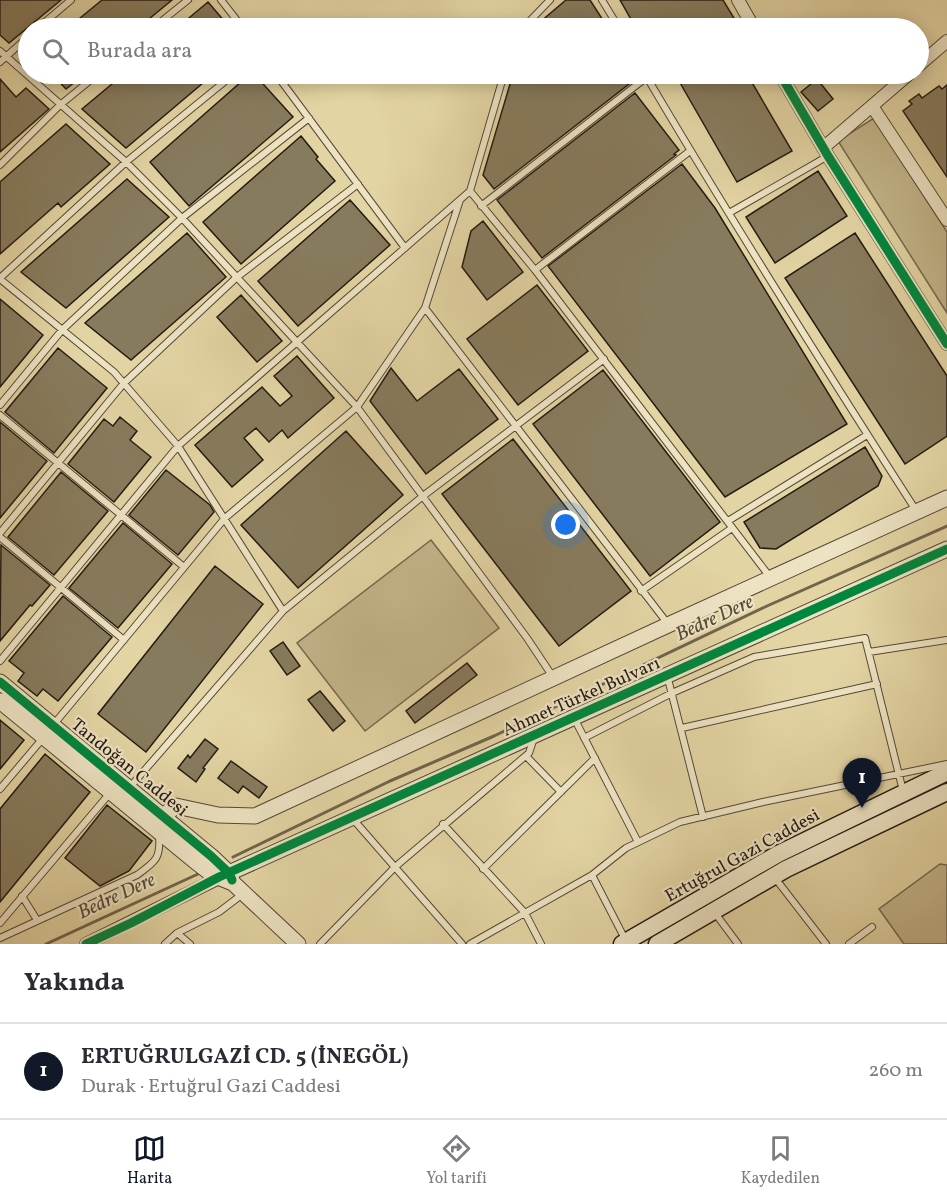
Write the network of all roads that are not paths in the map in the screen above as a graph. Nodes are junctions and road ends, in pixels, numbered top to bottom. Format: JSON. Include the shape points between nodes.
{"nodes":[{"id":1,"x":71,"y":0,"type":"edge"},
{"id":2,"x":188,"y":0,"type":"edge"},
{"id":3,"x":221,"y":0,"type":"edge"},
{"id":4,"x":550,"y":0,"type":"edge"},
{"id":5,"x":602,"y":0,"type":"edge"},
{"id":6,"x":738,"y":0,"type":"edge"},
{"id":7,"x":50,"y":18,"type":"edge"},
{"id":8,"x":166,"y":18,"type":"edge"},
{"id":9,"x":235,"y":18,"type":"edge"},
{"id":10,"x":533,"y":18,"type":"edge"},
{"id":11,"x":613,"y":18,"type":"edge"},
{"id":12,"x":748,"y":18,"type":"edge"},
{"id":13,"x":947,"y":41,"type":"edge"},
{"id":14,"x":18,"y":46,"type":"edge"},
{"id":15,"x":0,"y":51,"type":"edge"},
{"id":16,"x":6,"y":56,"type":"junction"},
{"id":17,"x":929,"y":57,"type":"edge"},
{"id":18,"x":0,"y":62,"type":"edge"},
{"id":19,"x":18,"y":67,"type":"edge"},
{"id":20,"x":37,"y":84,"type":"edge"},
{"id":21,"x":86,"y":84,"type":"edge"},
{"id":22,"x":222,"y":84,"type":"edge"},
{"id":23,"x":284,"y":84,"type":"edge"},
{"id":24,"x":501,"y":84,"type":"edge"},
{"id":25,"x":635,"y":84,"type":"edge"},
{"id":26,"x":651,"y":84,"type":"edge"},
{"id":27,"x":786,"y":84,"type":"edge"},
{"id":28,"x":897,"y":84,"type":"edge"},
{"id":29,"x":60,"y":105,"type":"junction"},
{"id":30,"x":872,"y":106,"type":"junction"},
{"id":31,"x":309,"y":118,"type":"junction"},
{"id":32,"x":690,"y":151,"type":"junction"},
{"id":33,"x":825,"y":152,"type":"junction"},
{"id":34,"x":126,"y":162,"type":"junction"},
{"id":35,"x":0,"y":165,"type":"edge"},
{"id":36,"x":358,"y":184,"type":"junction"},
{"id":37,"x":470,"y":191,"type":"junction"},
{"id":38,"x":460,"y":200,"type":"junction"},
{"id":39,"x":482,"y":206,"type":"junction"},
{"id":40,"x":729,"y":213,"type":"junction"},
{"id":41,"x":182,"y":218,"type":"junction"},
{"id":42,"x":947,"y":220,"type":"edge"},
{"id":43,"x":405,"y":248,"type":"junction"},
{"id":44,"x":535,"y":270,"type":"junction"},
{"id":45,"x":237,"y":277,"type":"junction"},
{"id":46,"x":0,"y":279,"type":"edge"},
{"id":47,"x":425,"y":308,"type":"junction"},
{"id":48,"x":62,"y":330,"type":"junction"},
{"id":49,"x":297,"y":342,"type":"junction"},
{"id":50,"x":947,"y":344,"type":"edge"},
{"id":51,"x":604,"y":359,"type":"junction"},
{"id":52,"x":124,"y":383,"type":"junction"},
{"id":53,"x":0,"y":405,"type":"edge"},
{"id":54,"x":357,"y":407,"type":"junction"},
{"id":55,"x":0,"y":415,"type":"edge"},
{"id":56,"x":515,"y":427,"type":"junction"},
{"id":57,"x":867,"y":435,"type":"junction"},
{"id":58,"x":178,"y":446,"type":"junction"},
{"id":59,"x":58,"y":463,"type":"junction"},
{"id":60,"x":423,"y":496,"type":"junction"},
{"id":61,"x":947,"y":498,"type":"edge"},
{"id":62,"x":917,"y":512,"type":"junction"},
{"id":63,"x":121,"y":515,"type":"junction"},
{"id":64,"x":225,"y":518,"type":"junction"},
{"id":65,"x":728,"y":521,"type":"junction"},
{"id":66,"x":732,"y":528,"type":"junction"},
{"id":67,"x":0,"y":532,"type":"edge"},
{"id":68,"x":0,"y":537,"type":"edge"},
{"id":69,"x":947,"y":549,"type":"edge"},
{"id":70,"x":184,"y":567,"type":"junction"},
{"id":71,"x":771,"y":578,"type":"junction"},
{"id":72,"x":61,"y":587,"type":"junction"},
{"id":73,"x":641,"y":591,"type":"junction"},
{"id":74,"x":283,"y":611,"type":"junction"},
{"id":75,"x":668,"y":625,"type":"junction"},
{"id":76,"x":124,"y":640,"type":"junction"},
{"id":77,"x":947,"y":640,"type":"edge"},
{"id":78,"x":868,"y":652,"type":"junction"},
{"id":79,"x":0,"y":661,"type":"edge"},
{"id":80,"x":667,"y":675,"type":"junction"},
{"id":81,"x":554,"y":678,"type":"junction"},
{"id":82,"x":0,"y":682,"type":"edge"},
{"id":83,"x":877,"y":684,"type":"junction"},
{"id":84,"x":672,"y":693,"type":"junction"},
{"id":85,"x":0,"y":701,"type":"edge"},
{"id":86,"x":574,"y":717,"type":"junction"},
{"id":87,"x":682,"y":728,"type":"junction"},
{"id":88,"x":48,"y":731,"type":"junction"},
{"id":89,"x":536,"y":735,"type":"junction"},
{"id":90,"x":584,"y":738,"type":"junction"},
{"id":91,"x":526,"y":756,"type":"junction"},
{"id":92,"x":595,"y":758,"type":"junction"},
{"id":93,"x":947,"y":764,"type":"edge"},
{"id":94,"x":947,"y":772,"type":"edge"},
{"id":95,"x":899,"y":775,"type":"junction"},
{"id":96,"x":129,"y":788,"type":"junction"},
{"id":97,"x":0,"y":789,"type":"edge"},
{"id":98,"x":111,"y":792,"type":"junction"},
{"id":99,"x":561,"y":792,"type":"junction"},
{"id":100,"x":904,"y":792,"type":"junction"},
{"id":101,"x":947,"y":792,"type":"edge"},
{"id":102,"x":163,"y":816,"type":"junction"},
{"id":103,"x":703,"y":817,"type":"junction"},
{"id":104,"x":351,"y":818,"type":"junction"},
{"id":105,"x":443,"y":824,"type":"junction"},
{"id":106,"x":159,"y":832,"type":"junction"},
{"id":107,"x":638,"y":842,"type":"junction"},
{"id":108,"x":395,"y":867,"type":"junction"},
{"id":109,"x":483,"y":869,"type":"junction"},
{"id":110,"x":592,"y":875,"type":"junction"},
{"id":111,"x":774,"y":877,"type":"junction"},
{"id":112,"x":231,"y":882,"type":"junction"},
{"id":113,"x":22,"y":896,"type":"junction"},
{"id":114,"x":712,"y":910,"type":"junction"},
{"id":115,"x":525,"y":913,"type":"junction"},
{"id":116,"x":37,"y":920,"type":"junction"},
{"id":117,"x":0,"y":923,"type":"edge"},
{"id":118,"x":872,"y":927,"type":"dead end"},
{"id":119,"x":177,"y":933,"type":"junction"},
{"id":120,"x":0,"y":938,"type":"edge"},
{"id":121,"x":89,"y":943,"type":"edge"},
{"id":122,"x":625,"y":943,"type":"edge"},
{"id":123,"x":165,"y":944,"type":"edge"},
{"id":124,"x":190,"y":944,"type":"edge"},
{"id":125,"x":298,"y":944,"type":"edge"},
{"id":126,"x":320,"y":944,"type":"edge"},
{"id":127,"x":462,"y":944,"type":"edge"},
{"id":128,"x":470,"y":944,"type":"edge"},
{"id":129,"x":541,"y":944,"type":"edge"},
{"id":130,"x":657,"y":944,"type":"edge"},
{"id":131,"x":738,"y":944,"type":"edge"},
{"id":132,"x":826,"y":944,"type":"edge"},
{"id":133,"x":849,"y":944,"type":"edge"}],
"edges":[{"from":1,"to":7,"type":"lane"},
{"from":2,"to":8,"type":"lane"},
{"from":3,"to":9,"type":"lane"},
{"from":4,"to":10,"type":"lane"},
{"from":5,"to":11,"type":"lane"},
{"from":6,"to":12,"type":"street"},
{"from":13,"to":17,"type":"street"},
{"from":14,"to":16,"type":"lane"},
{"from":15,"to":16,"type":"lane"},
{"from":16,"to":18,"type":"lane"},
{"from":16,"to":19,"type":"lane"},
{"from":20,"to":29,"type":"lane"},
{"from":21,"to":29,"type":"lane"},
{"from":22,"to":34,"type":"lane"},
{"from":23,"to":31,"type":"lane"},
{"from":24,"to":37,"type":"lane"},
{"from":25,"to":39,"type":"lane"},
{"from":26,"to":32,"type":"lane"},
{"from":27,"to":33,"type":"street"},
{"from":28,"to":30,"type":"street"},
{"from":29,"to":34,"type":"lane"},
{"from":29,"to":35,"type":"lane"},
{"from":30,"to":33,"type":"street"},
{"from":30,"to":42,"type":"street"},
{"from":31,"to":36,"type":"lane"},
{"from":31,"to":41,"type":"lane"},
{"from":32,"to":40,"type":"lane"},
{"from":32,"to":44,"type":"lane"},
{"from":33,"to":40,"type":"lane"},
{"from":33,"to":50,"type":"street"},
{"from":34,"to":41,"type":"lane"},
{"from":34,"to":46,"type":"lane"},
{"from":36,"to":43,"type":"lane"},
{"from":36,"to":45,"type":"lane"},
{"from":37,"to":38,"type":"lane"},
{"from":37,"to":39,"type":"lane"},
{"from":38,"to":43,"type":"lane"},
{"from":38,"to":47,"type":"lane"},
{"from":39,"to":44,"type":"lane"},
{"from":40,"to":57,"type":"lane"},
{"from":41,"to":45,"type":"lane"},
{"from":41,"to":48,"type":"lane"},
{"from":43,"to":49,"type":"lane"},
{"from":44,"to":51,"type":"lane"},
{"from":45,"to":49,"type":"lane"},
{"from":45,"to":52,"type":"lane"},
{"from":46,"to":48,"type":"lane"},
{"from":47,"to":54,"type":"lane"},
{"from":47,"to":56,"type":"lane"},
{"from":48,"to":52,"type":"lane"},
{"from":48,"to":53,"type":"lane"},
{"from":49,"to":54,"type":"lane"},
{"from":49,"to":58,"type":"lane"},
{"from":51,"to":56,"type":"lane"},
{"from":51,"to":65,"type":"lane"},
{"from":52,"to":58,"type":"lane"},
{"from":52,"to":59,"type":"lane"},
{"from":54,"to":60,"type":"lane"},
{"from":54,"to":64,"type":"lane"},
{"from":55,"to":59,"type":"lane"},
{"from":56,"to":60,"type":"lane"},
{"from":56,"to":73,"type":"lane"},
{"from":57,"to":62,"type":"lane"},
{"from":57,"to":65,"type":"lane"},
{"from":58,"to":63,"type":"lane"},
{"from":58,"to":64,"type":"lane"},
{"from":59,"to":63,"type":"lane"},
{"from":59,"to":67,"type":"lane"},
{"from":60,"to":74,"type":"lane"},
{"from":60,"to":81,"type":"lane"},
{"from":61,"to":62,"type":"street","name":"Ahmet Türkel Bulvarı"},
{"from":62,"to":71,"type":"street","name":"Ahmet Türkel Bulvarı"},
{"from":63,"to":70,"type":"lane"},
{"from":63,"to":72,"type":"lane"},
{"from":64,"to":70,"type":"lane"},
{"from":64,"to":74,"type":"lane"},
{"from":65,"to":66,"type":"lane"},
{"from":66,"to":71,"type":"lane"},
{"from":66,"to":73,"type":"lane"},
{"from":68,"to":72,"type":"lane"},
{"from":69,"to":80,"type":"street","name":"Ahmet Türkel Bulvarı"},
{"from":70,"to":76,"type":"lane"},
{"from":71,"to":75,"type":"street","name":"Ahmet Türkel Bulvarı"},
{"from":72,"to":76,"type":"lane"},
{"from":72,"to":79,"type":"lane"},
{"from":73,"to":75,"type":"lane"},
{"from":74,"to":96,"type":"lane"},
{"from":75,"to":81,"type":"street","name":"Ahmet Türkel Bulvarı"},
{"from":76,"to":88,"type":"lane"},
{"from":77,"to":78,"type":"lane"},
{"from":78,"to":83,"type":"lane"},
{"from":78,"to":84,"type":"lane","via":[[865,638],[754,657]]},
{"from":80,"to":84,"type":"lane"},
{"from":80,"to":86,"type":"street","name":"Ahmet Türkel Bulvarı"},
{"from":81,"to":102,"type":"street","name":"Ahmet Türkel Bulvarı","via":[[255,816],[218,815],[176,806]]},
{"from":82,"to":88,"type":"street","name":"Tandoğan Caddesi"},
{"from":83,"to":87,"type":"lane"},
{"from":83,"to":95,"type":"lane"},
{"from":84,"to":87,"type":"lane"},
{"from":84,"to":90,"type":"lane"},
{"from":85,"to":88,"type":"street","name":"Tandoğan Caddesi"},
{"from":86,"to":89,"type":"street","name":"Ahmet Türkel Bulvarı"},
{"from":86,"to":90,"type":"lane"},
{"from":87,"to":103,"type":"lane"},
{"from":88,"to":96,"type":"street","name":"Tandoğan Caddesi"},
{"from":88,"to":97,"type":"lane"},
{"from":88,"to":98,"type":"street","name":"Tandoğan Caddesi"},
{"from":89,"to":91,"type":"lane"},
{"from":89,"to":104,"type":"street","name":"Ahmet Türkel Bulvarı"},
{"from":90,"to":92,"type":"lane"},
{"from":91,"to":99,"type":"lane"},
{"from":91,"to":105,"type":"lane"},
{"from":92,"to":99,"type":"lane"},
{"from":92,"to":107,"type":"lane"},
{"from":93,"to":95,"type":"lane"},
{"from":94,"to":100,"type":"main road","name":"Ertuğrul Gazi Caddesi"},
{"from":95,"to":100,"type":"lane"},
{"from":95,"to":103,"type":"lane"},
{"from":96,"to":102,"type":"street","name":"Tandoğan Caddesi"},
{"from":98,"to":106,"type":"street","name":"Tandoğan Caddesi"},
{"from":98,"to":113,"type":"lane"},
{"from":99,"to":109,"type":"lane"},
{"from":100,"to":122,"type":"main road","name":"Ertuğrul Gazi Caddesi","via":[[778,854]]},
{"from":101,"to":111,"type":"main road","name":"Ertuğrul Gazi Caddesi"},
{"from":102,"to":106,"type":"street"},
{"from":102,"to":112,"type":"street","name":"Tandoğan Caddesi"},
{"from":103,"to":107,"type":"lane","via":[[680,822]]},
{"from":104,"to":108,"type":"lane"},
{"from":104,"to":112,"type":"street","name":"Ahmet Türkel Bulvarı"},
{"from":105,"to":108,"type":"lane"},
{"from":105,"to":109,"type":"lane"},
{"from":106,"to":112,"type":"street","name":"Tandoğan Caddesi","via":[[196,862]]},
{"from":106,"to":116,"type":"lane","via":[[160,851],[154,863],[137,875]]},
{"from":107,"to":110,"type":"lane"},
{"from":108,"to":126,"type":"lane"},
{"from":108,"to":127,"type":"lane"},
{"from":109,"to":115,"type":"lane"},
{"from":110,"to":115,"type":"lane"},
{"from":110,"to":122,"type":"lane"},
{"from":111,"to":114,"type":"main road","name":"Ertuğrul Gazi Caddesi"},
{"from":111,"to":132,"type":"lane"},
{"from":112,"to":119,"type":"lane","via":[[219,912]]},
{"from":112,"to":121,"type":"street"},
{"from":112,"to":125,"type":"street"},
{"from":113,"to":116,"type":"lane"},
{"from":113,"to":117,"type":"lane"},
{"from":114,"to":130,"type":"main road","name":"Ertuğrul Gazi Caddesi"},
{"from":114,"to":131,"type":"lane"},
{"from":115,"to":128,"type":"lane"},
{"from":115,"to":129,"type":"lane"},
{"from":116,"to":120,"type":"lane"},
{"from":118,"to":133,"type":"lane"},
{"from":119,"to":123,"type":"lane"},
{"from":119,"to":124,"type":"lane"}]}
